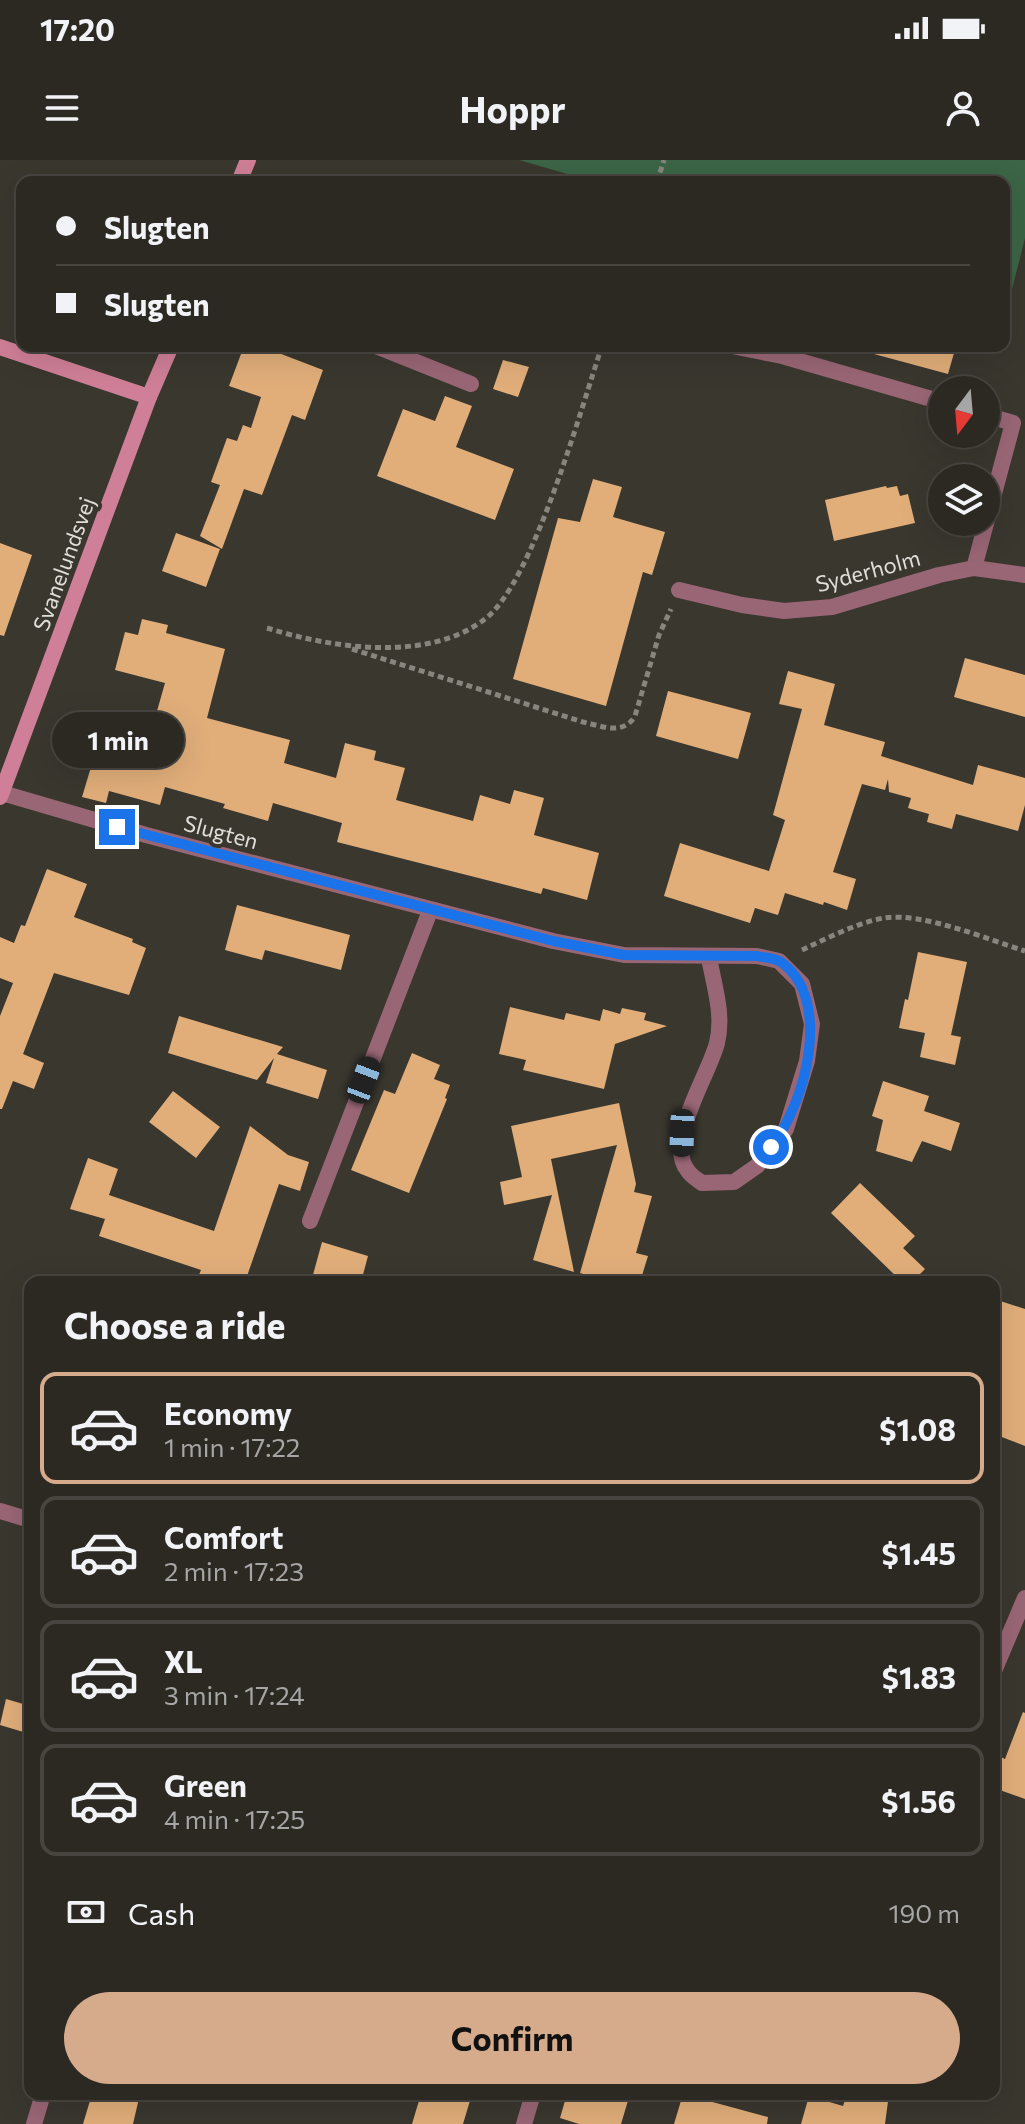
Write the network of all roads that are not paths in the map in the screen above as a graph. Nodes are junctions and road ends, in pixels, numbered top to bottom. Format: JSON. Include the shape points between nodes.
{"nodes":[{"id":1,"x":0,"y":347,"type":"edge"},
{"id":2,"x":168,"y":352,"type":"edge"},
{"id":3,"x":391,"y":352,"type":"edge"},
{"id":4,"x":762,"y":352,"type":"edge"},
{"id":5,"x":471,"y":384,"type":"dead end"},
{"id":6,"x":149,"y":397,"type":"junction"},
{"id":7,"x":928,"y":398,"type":"edge"},
{"id":8,"x":1000,"y":419,"type":"edge"},
{"id":9,"x":974,"y":568,"type":"junction"},
{"id":10,"x":1025,"y":575,"type":"edge"},
{"id":11,"x":679,"y":590,"type":"road end"},
{"id":12,"x":1,"y":795,"type":"edge"},
{"id":13,"x":430,"y":911,"type":"junction"},
{"id":14,"x":709,"y":958,"type":"junction"},
{"id":15,"x":310,"y":1221,"type":"dead end"},
{"id":16,"x":0,"y":1511,"type":"edge"},
{"id":17,"x":24,"y":1518,"type":"edge"},
{"id":18,"x":1025,"y":1598,"type":"edge"},
{"id":19,"x":1000,"y":1657,"type":"edge"},
{"id":20,"x":41,"y":2100,"type":"edge"},
{"id":21,"x":531,"y":2100,"type":"edge"},
{"id":22,"x":34,"y":2124,"type":"edge"},
{"id":23,"x":524,"y":2124,"type":"edge"}],
"edges":[{"from":1,"to":6,"type":"street"},
{"from":2,"to":6,"type":"street","name":"Svanelundsvej"},
{"from":3,"to":5,"type":"street"},
{"from":4,"to":7,"type":"street"},
{"from":6,"to":12,"type":"street","name":"Svanelundsvej"},
{"from":8,"to":9,"type":"street","via":[[1013,423]]},
{"from":9,"to":10,"type":"street","name":"Syderholm"},
{"from":9,"to":11,"type":"street","name":"Syderholm","via":[[832,607],[784,611]]},
{"from":12,"to":13,"type":"street","name":"Slugten"},
{"from":13,"to":14,"type":"street","name":"Slugten","via":[[624,955]]},
{"from":13,"to":15,"type":"street"},
{"from":14,"to":14,"type":"street","name":"Slugten","via":[[757,956],[779,961],[802,984],[812,1024],[807,1061],[786,1129],[757,1166],[734,1182],[702,1183],[681,1156],[682,1133],[717,1043],[720,1015]]},
{"from":16,"to":17,"type":"street"},
{"from":18,"to":19,"type":"street"},
{"from":20,"to":22,"type":"street"},
{"from":21,"to":23,"type":"street"}]}
